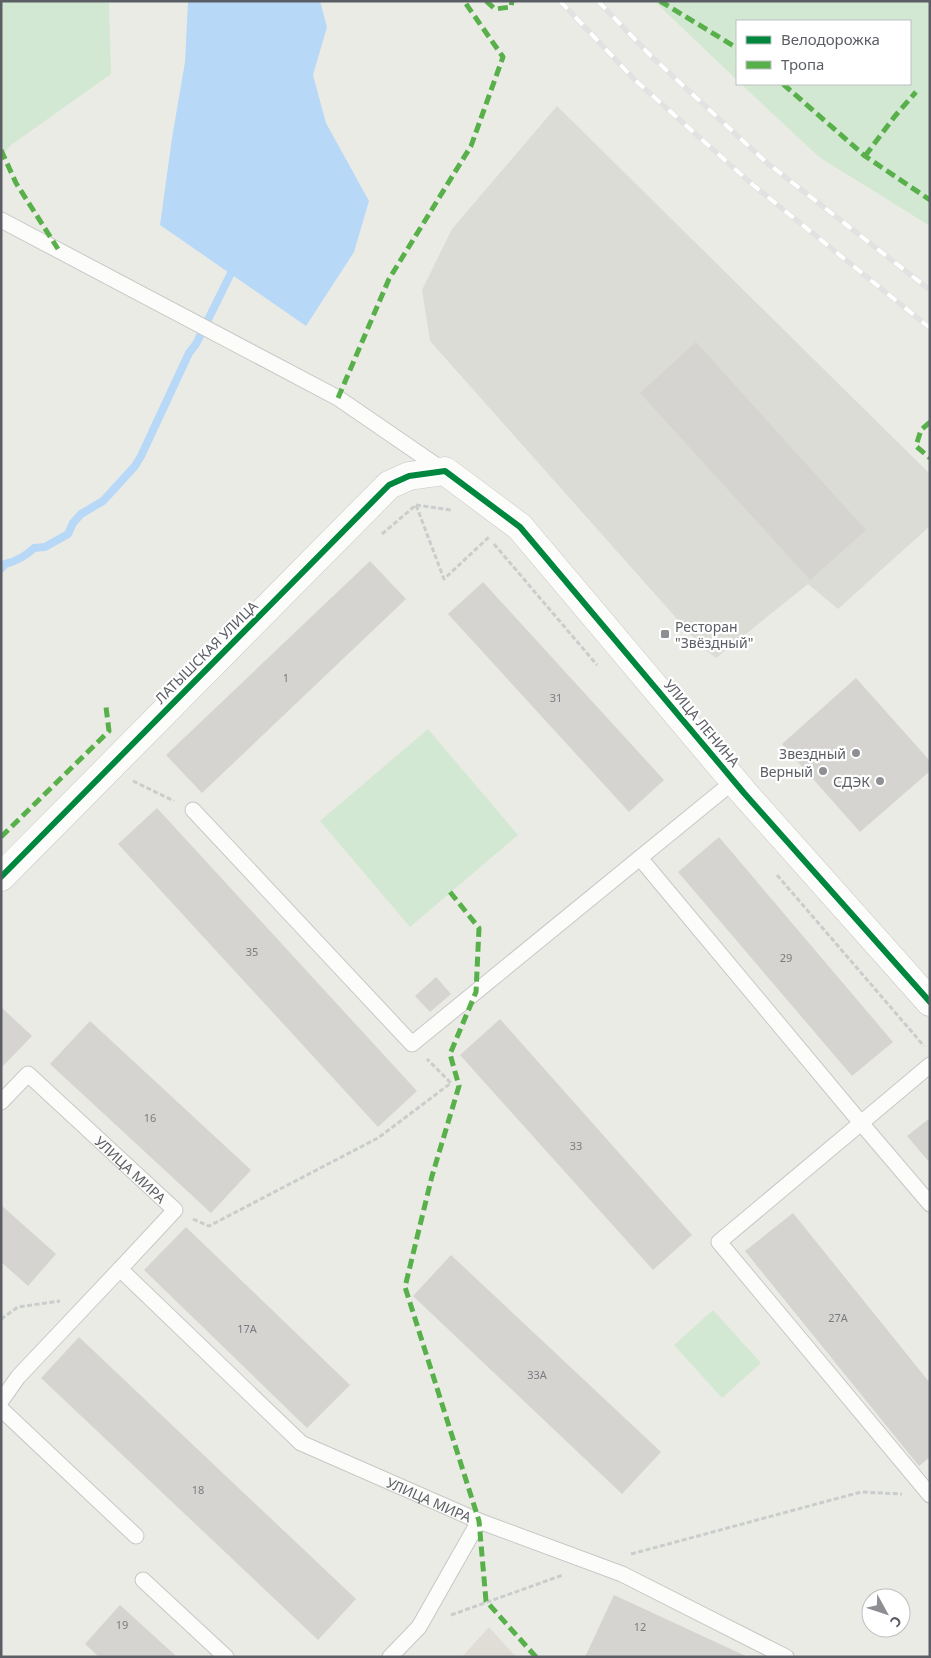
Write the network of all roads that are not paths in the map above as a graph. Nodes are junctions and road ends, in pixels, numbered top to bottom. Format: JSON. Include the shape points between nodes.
{"nodes":[{"id":1,"x":1,"y":220,"type":"edge"},
{"id":2,"x":445,"y":471,"type":"junction"},
{"id":3,"x":734,"y":781,"type":"junction"},
{"id":4,"x":193,"y":810,"type":"road end"},
{"id":5,"x":640,"y":858,"type":"junction"},
{"id":6,"x":1,"y":877,"type":"edge"},
{"id":7,"x":930,"y":1002,"type":"edge"},
{"id":8,"x":930,"y":1065,"type":"edge"},
{"id":9,"x":1,"y":1102,"type":"edge"},
{"id":10,"x":861,"y":1123,"type":"junction"},
{"id":11,"x":930,"y":1204,"type":"edge"},
{"id":12,"x":120,"y":1269,"type":"junction"},
{"id":13,"x":1,"y":1401,"type":"edge"},
{"id":14,"x":1,"y":1409,"type":"edge"},
{"id":15,"x":930,"y":1494,"type":"edge"},
{"id":16,"x":479,"y":1521,"type":"junction"},
{"id":17,"x":136,"y":1536,"type":"dead end"},
{"id":18,"x":144,"y":1580,"type":"dead end"},
{"id":19,"x":226,"y":1657,"type":"edge"},
{"id":20,"x":390,"y":1657,"type":"edge"},
{"id":21,"x":786,"y":1657,"type":"edge"}],
"edges":[{"from":1,"to":2,"type":"lane","via":[[338,398]]},
{"from":2,"to":3,"type":"street","name":"УЛИЦА ЛЕНИНА","via":[[520,527]]},
{"from":2,"to":6,"type":"street","name":"ЛАТЫШСКАЯ УЛИЦА","via":[[409,476],[389,485]]},
{"from":3,"to":5,"type":"lane"},
{"from":3,"to":7,"type":"street","name":"УЛИЦА ЛЕНИНА"},
{"from":4,"to":5,"type":"lane","via":[[412,1044]]},
{"from":5,"to":10,"type":"lane"},
{"from":8,"to":10,"type":"lane"},
{"from":9,"to":12,"type":"lane","name":"УЛИЦА МИРА","via":[[28,1074],[175,1210]]},
{"from":10,"to":11,"type":"lane"},
{"from":10,"to":15,"type":"lane","via":[[719,1242]]},
{"from":12,"to":13,"type":"lane","name":"УЛИЦА МИРА","via":[[18,1377]]},
{"from":12,"to":16,"type":"lane","name":"УЛИЦА МИРА","via":[[302,1443]]},
{"from":14,"to":17,"type":"lane"},
{"from":16,"to":20,"type":"lane","via":[[419,1627]]},
{"from":16,"to":21,"type":"lane","name":"УЛИЦА МИРА","via":[[622,1574]]},
{"from":18,"to":19,"type":"lane"}]}
